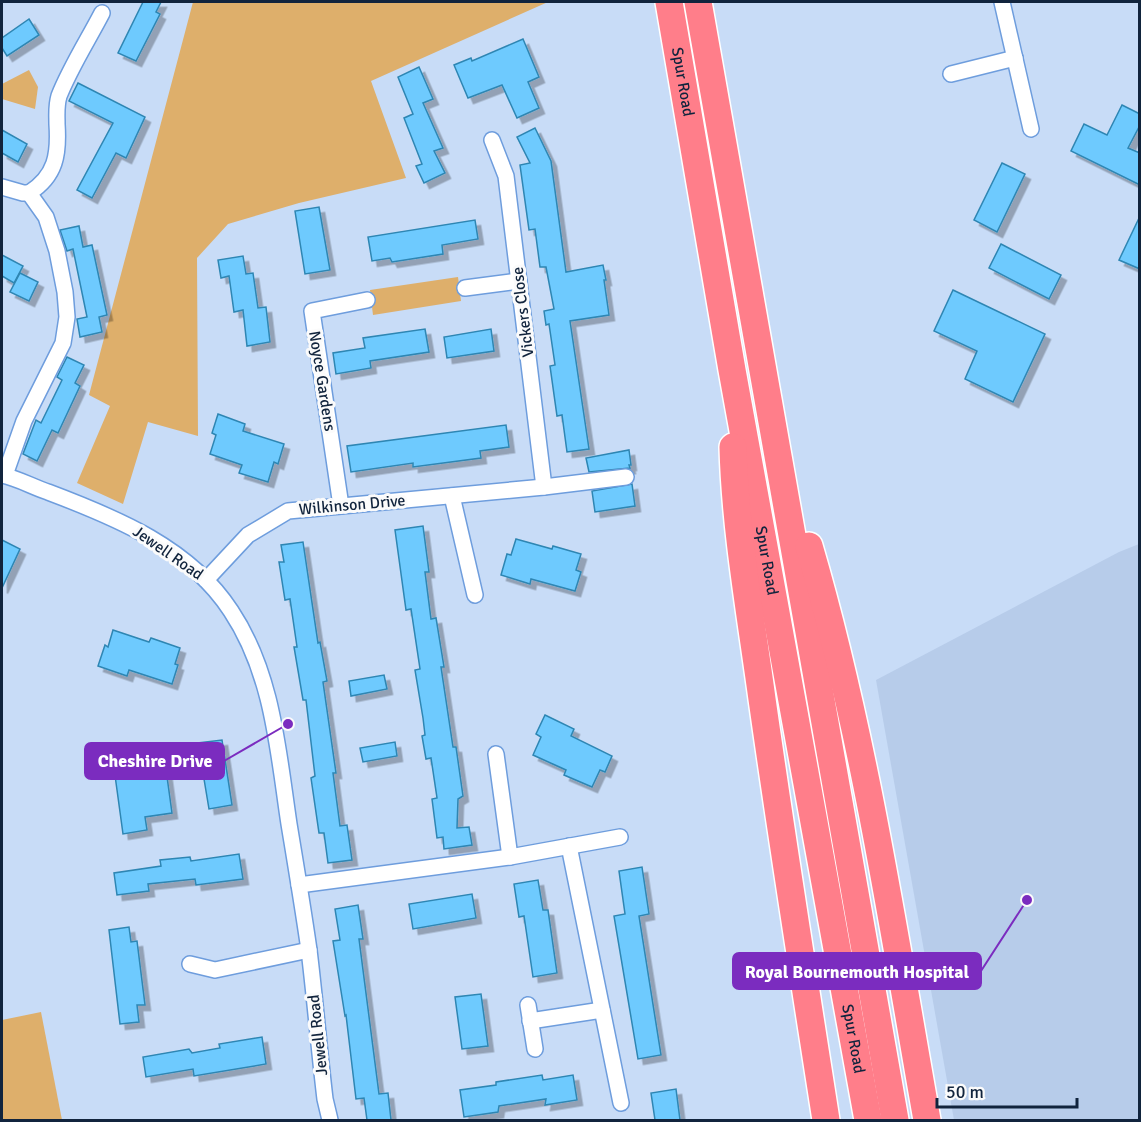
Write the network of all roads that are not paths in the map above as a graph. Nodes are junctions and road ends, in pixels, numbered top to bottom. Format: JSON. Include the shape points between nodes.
{"nodes":[{"id":1,"x":669,"y":2,"type":"edge"},
{"id":2,"x":698,"y":2,"type":"edge"},
{"id":3,"x":1002,"y":2,"type":"edge"},
{"id":4,"x":102,"y":13,"type":"dead end"},
{"id":5,"x":1016,"y":58,"type":"junction"},
{"id":6,"x":951,"y":74,"type":"dead end"},
{"id":7,"x":1031,"y":129,"type":"dead end"},
{"id":8,"x":492,"y":140,"type":"dead end"},
{"id":9,"x":2,"y":187,"type":"edge"},
{"id":10,"x":29,"y":193,"type":"junction"},
{"id":11,"x":519,"y":281,"type":"junction"},
{"id":12,"x":465,"y":288,"type":"dead end"},
{"id":13,"x":367,"y":300,"type":"dead end"},
{"id":14,"x":732,"y":370,"type":"junction"},
{"id":15,"x":780,"y":463,"type":"junction"},
{"id":16,"x":3,"y":475,"type":"edge"},
{"id":17,"x":626,"y":477,"type":"dead end"},
{"id":18,"x":544,"y":487,"type":"junction"},
{"id":19,"x":452,"y":496,"type":"junction"},
{"id":20,"x":341,"y":506,"type":"junction"},
{"id":21,"x":206,"y":580,"type":"junction"},
{"id":22,"x":476,"y":595,"type":"dead end"},
{"id":23,"x":496,"y":754,"type":"dead end"},
{"id":24,"x":620,"y":837,"type":"dead end"},
{"id":25,"x":569,"y":846,"type":"junction"},
{"id":26,"x":510,"y":857,"type":"junction"},
{"id":27,"x":299,"y":885,"type":"junction"},
{"id":28,"x":309,"y":950,"type":"junction"},
{"id":29,"x":190,"y":964,"type":"dead end"},
{"id":30,"x":528,"y":1005,"type":"dead end"},
{"id":31,"x":602,"y":1010,"type":"junction"},
{"id":32,"x":530,"y":1021,"type":"junction"},
{"id":33,"x":535,"y":1049,"type":"dead end"},
{"id":34,"x":621,"y":1103,"type":"dead end"},
{"id":35,"x":330,"y":1120,"type":"edge"},
{"id":36,"x":826,"y":1120,"type":"edge"},
{"id":37,"x":868,"y":1120,"type":"edge"},
{"id":38,"x":896,"y":1120,"type":"edge"},
{"id":39,"x":927,"y":1120,"type":"edge"}],
"edges":[{"from":1,"to":14,"type":"highway","name":"Spur Road"},
{"from":2,"to":15,"type":"highway","name":"Spur Road"},
{"from":3,"to":5,"type":"street"},
{"from":4,"to":10,"type":"street","via":[[56,105],[56,162],[44,181]]},
{"from":5,"to":6,"type":"street"},
{"from":5,"to":7,"type":"street"},
{"from":8,"to":11,"type":"street","name":"Vickers Close","via":[[506,176]]},
{"from":9,"to":10,"type":"street"},
{"from":10,"to":16,"type":"street","via":[[46,217],[57,251],[67,317],[63,343],[24,421]]},
{"from":11,"to":12,"type":"street"},
{"from":11,"to":18,"type":"street","name":"Vickers Close"},
{"from":13,"to":20,"type":"street","name":"Noyce Gardens","via":[[312,312]]},
{"from":14,"to":36,"type":"highway","via":[[734,487],[783,845]]},
{"from":14,"to":37,"type":"highway","name":"Spur Road"},
{"from":15,"to":38,"type":"highway","name":"Spur Road"},
{"from":15,"to":39,"type":"highway","via":[[828,611],[857,740]]},
{"from":16,"to":21,"type":"street","name":"Jewell Road","via":[[139,530]]},
{"from":17,"to":18,"type":"street","name":"Wilkinson Drive"},
{"from":18,"to":19,"type":"street","name":"Wilkinson Drive"},
{"from":19,"to":20,"type":"street","name":"Wilkinson Drive"},
{"from":19,"to":22,"type":"street"},
{"from":20,"to":21,"type":"street","name":"Wilkinson Drive","via":[[288,511],[248,535]]},
{"from":21,"to":27,"type":"street","name":"Jewell Road","via":[[231,610],[250,644],[271,707]]},
{"from":23,"to":26,"type":"street"},
{"from":24,"to":25,"type":"street"},
{"from":25,"to":26,"type":"street"},
{"from":25,"to":31,"type":"street"},
{"from":26,"to":27,"type":"street"},
{"from":27,"to":28,"type":"street","name":"Jewell Road"},
{"from":28,"to":29,"type":"street","via":[[215,970]]},
{"from":28,"to":35,"type":"street","name":"Jewell Road"},
{"from":30,"to":32,"type":"street"},
{"from":31,"to":32,"type":"street"},
{"from":31,"to":34,"type":"street"},
{"from":32,"to":33,"type":"street"}]}
